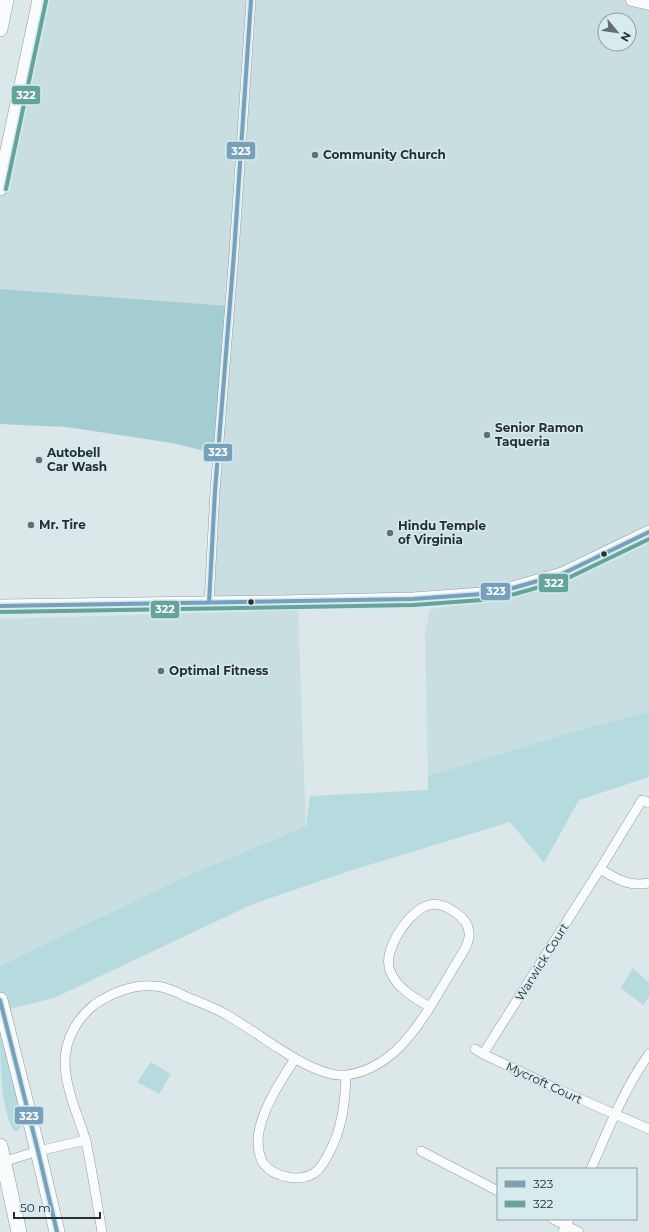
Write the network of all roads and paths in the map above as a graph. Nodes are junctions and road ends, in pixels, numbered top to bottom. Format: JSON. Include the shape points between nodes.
{"nodes":[{"id":1,"x":6,"y":0,"type":"edge"},
{"id":2,"x":40,"y":0,"type":"edge"},
{"id":3,"x":251,"y":0,"type":"edge"},
{"id":4,"x":632,"y":0,"type":"edge"},
{"id":5,"x":649,"y":4,"type":"edge"},
{"id":6,"x":0,"y":29,"type":"edge"},
{"id":7,"x":0,"y":188,"type":"edge"},
{"id":8,"x":649,"y":532,"type":"edge"},
{"id":9,"x":209,"y":603,"type":"junction"},
{"id":10,"x":0,"y":606,"type":"edge"},
{"id":11,"x":649,"y":804,"type":"edge"},
{"id":12,"x":600,"y":869,"type":"junction"},
{"id":13,"x":649,"y":883,"type":"edge"},
{"id":14,"x":0,"y":1000,"type":"edge"},
{"id":15,"x":430,"y":1007,"type":"junction"},
{"id":16,"x":479,"y":1052,"type":"joint"},
{"id":17,"x":649,"y":1054,"type":"edge"},
{"id":18,"x":295,"y":1059,"type":"junction"},
{"id":19,"x":346,"y":1076,"type":"junction"},
{"id":20,"x":614,"y":1115,"type":"junction"},
{"id":21,"x":649,"y":1129,"type":"edge"},
{"id":22,"x":86,"y":1140,"type":"junction"},
{"id":23,"x":0,"y":1146,"type":"edge"},
{"id":24,"x":38,"y":1151,"type":"junction"},
{"id":25,"x":422,"y":1151,"type":"dead end"},
{"id":26,"x":2,"y":1163,"type":"edge"},
{"id":27,"x":591,"y":1168,"type":"edge"},
{"id":28,"x":497,"y":1190,"type":"edge"},
{"id":29,"x":554,"y":1220,"type":"edge"},
{"id":30,"x":566,"y":1226,"type":"edge"},
{"id":31,"x":19,"y":1232,"type":"edge"},
{"id":32,"x":57,"y":1232,"type":"edge"},
{"id":33,"x":102,"y":1232,"type":"edge"},
{"id":34,"x":579,"y":1232,"type":"edge"}],
"edges":[{"from":1,"to":6,"type":"main road"},
{"from":2,"to":7,"type":"main road"},
{"from":3,"to":9,"type":"street"},
{"from":4,"to":5,"type":"street"},
{"from":8,"to":9,"type":"main road","via":[[562,574],[482,594],[413,599]]},
{"from":9,"to":10,"type":"main road"},
{"from":11,"to":12,"type":"street","name":"Warwick Court","via":[[642,800]]},
{"from":12,"to":13,"type":"street","via":[[627,883]]},
{"from":12,"to":16,"type":"street","name":"Warwick Court"},
{"from":14,"to":24,"type":"main road"},
{"from":15,"to":15,"type":"street","via":[[397,982],[391,974],[388,961],[392,946],[405,924],[423,907],[439,904],[461,917],[470,932],[466,947]]},
{"from":15,"to":19,"type":"street","via":[[407,1040],[395,1052],[382,1062]]},
{"from":16,"to":20,"type":"street","name":"Mycroft Court"},
{"from":17,"to":20,"type":"street","via":[[638,1068]]},
{"from":18,"to":19,"type":"street","via":[[322,1071]]},
{"from":18,"to":19,"type":"street","via":[[275,1091],[258,1138],[261,1158],[268,1168],[286,1177],[312,1175],[323,1163],[334,1144],[341,1123]]},
{"from":18,"to":22,"type":"street","via":[[226,1014],[168,988],[142,986],[110,996],[89,1009],[75,1027],[66,1048],[66,1076]]},
{"from":20,"to":21,"type":"street","name":"Mycroft Court"},
{"from":20,"to":27,"type":"street"},
{"from":22,"to":24,"type":"street"},
{"from":22,"to":33,"type":"street"},
{"from":23,"to":26,"type":"main road"},
{"from":24,"to":26,"type":"street"},
{"from":24,"to":32,"type":"main road"},
{"from":25,"to":28,"type":"street"},
{"from":26,"to":31,"type":"main road"},
{"from":29,"to":30,"type":"street"},
{"from":30,"to":34,"type":"street"}]}
